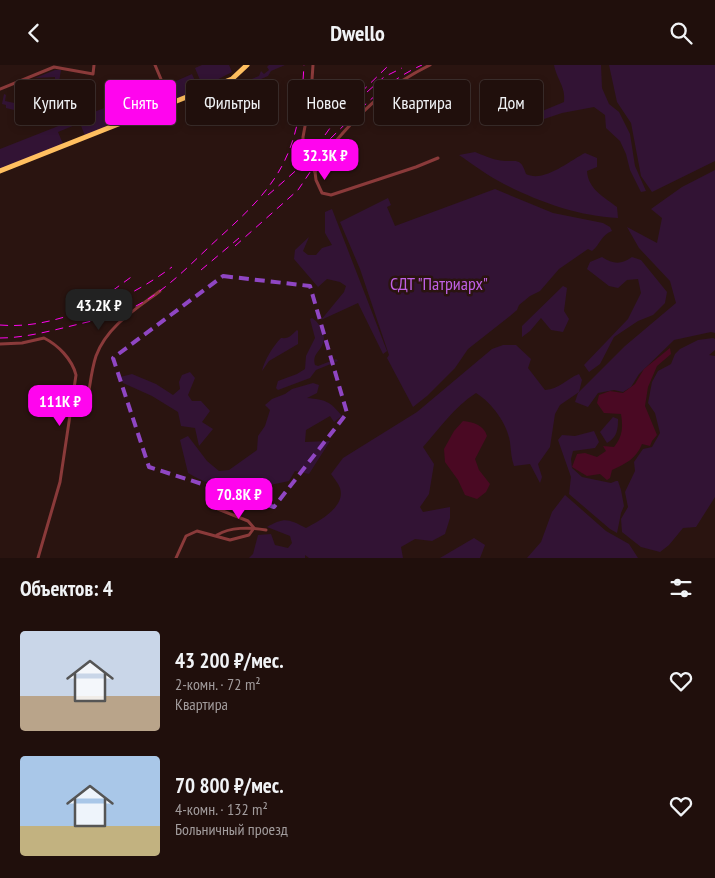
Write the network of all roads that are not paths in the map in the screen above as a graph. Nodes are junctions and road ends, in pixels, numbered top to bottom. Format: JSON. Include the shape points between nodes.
{"nodes":[{"id":1,"x":94,"y":65,"type":"edge"},
{"id":2,"x":155,"y":65,"type":"edge"},
{"id":3,"x":247,"y":65,"type":"edge"},
{"id":4,"x":313,"y":65,"type":"edge"},
{"id":5,"x":430,"y":65,"type":"edge"},
{"id":6,"x":161,"y":80,"type":"edge"},
{"id":7,"x":0,"y":89,"type":"edge"},
{"id":8,"x":176,"y":101,"type":"edge"},
{"id":9,"x":116,"y":125,"type":"edge"},
{"id":10,"x":438,"y":158,"type":"dead end"},
{"id":11,"x":0,"y":171,"type":"edge"},
{"id":12,"x":315,"y":172,"type":"junction"},
{"id":13,"x":160,"y":291,"type":"dead end"},
{"id":14,"x":0,"y":344,"type":"edge"},
{"id":15,"x":88,"y":402,"type":"dead end"},
{"id":16,"x":218,"y":509,"type":"dead end"},
{"id":17,"x":254,"y":528,"type":"junction"},
{"id":18,"x":266,"y":530,"type":"dead end"},
{"id":19,"x":217,"y":535,"type":"junction"},
{"id":20,"x":38,"y":558,"type":"edge"},
{"id":21,"x":176,"y":558,"type":"edge"}],
"edges":[{"from":1,"to":7,"type":"street","via":[[93,74],[54,67]]},
{"from":2,"to":6,"type":"street"},
{"from":3,"to":8,"type":"main road","via":[[232,79]]},
{"from":4,"to":12,"type":"street","via":[[302,137],[303,150]]},
{"from":5,"to":12,"type":"street","via":[[367,107],[324,154]]},
{"from":9,"to":11,"type":"main road"},
{"from":10,"to":12,"type":"street","via":[[328,196],[320,191]]},
{"from":13,"to":15,"type":"street","via":[[118,323],[104,340],[93,366]]},
{"from":14,"to":20,"type":"street","via":[[44,339],[69,360],[76,375],[60,482]]},
{"from":16,"to":17,"type":"street","via":[[248,521]]},
{"from":17,"to":18,"type":"street"},
{"from":17,"to":19,"type":"street","via":[[224,531]]},
{"from":17,"to":19,"type":"street","via":[[249,535],[230,540]]},
{"from":19,"to":21,"type":"street","via":[[197,531],[186,536]]}]}
